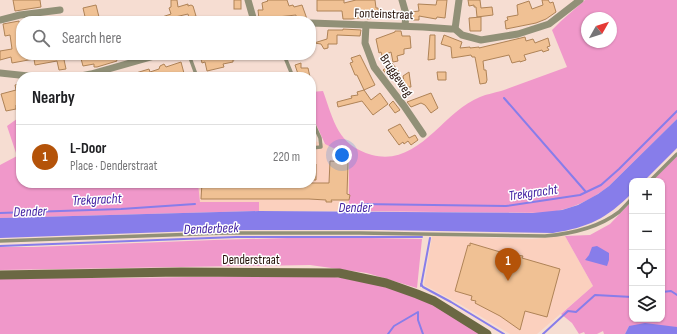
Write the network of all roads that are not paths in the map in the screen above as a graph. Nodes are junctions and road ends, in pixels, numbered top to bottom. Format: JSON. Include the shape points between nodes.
{"nodes":[{"id":1,"x":248,"y":0,"type":"edge"},
{"id":2,"x":402,"y":0,"type":"edge"},
{"id":3,"x":459,"y":0,"type":"edge"},
{"id":4,"x":580,"y":0,"type":"edge"},
{"id":5,"x":60,"y":10,"type":"dead end"},
{"id":6,"x":253,"y":16,"type":"edge"},
{"id":7,"x":0,"y":20,"type":"edge"},
{"id":8,"x":316,"y":23,"type":"edge"},
{"id":9,"x":366,"y":25,"type":"junction"},
{"id":10,"x":405,"y":26,"type":"junction"},
{"id":11,"x":456,"y":28,"type":"junction"},
{"id":12,"x":140,"y":60,"type":"edge"},
{"id":13,"x":191,"y":60,"type":"edge"},
{"id":14,"x":286,"y":60,"type":"edge"},
{"id":15,"x":98,"y":72,"type":"edge"},
{"id":16,"x":195,"y":72,"type":"edge"},
{"id":17,"x":291,"y":72,"type":"edge"},
{"id":18,"x":0,"y":73,"type":"edge"},
{"id":19,"x":16,"y":75,"type":"edge"},
{"id":20,"x":316,"y":129,"type":"edge"},
{"id":21,"x":423,"y":134,"type":"dead end"},
{"id":22,"x":316,"y":148,"type":"edge"},
{"id":23,"x":677,"y":154,"type":"edge"},
{"id":24,"x":653,"y":178,"type":"edge"},
{"id":25,"x":629,"y":201,"type":"edge"},
{"id":26,"x":0,"y":241,"type":"edge"},
{"id":27,"x":0,"y":275,"type":"edge"},
{"id":28,"x":487,"y":334,"type":"edge"}],
"edges":[{"from":1,"to":6,"type":"street"},
{"from":2,"to":10,"type":"street","via":[[406,14]]},
{"from":3,"to":11,"type":"street"},
{"from":4,"to":11,"type":"street","name":"Fonteinstraat","via":[[549,24],[518,34],[481,40],[462,35]]},
{"from":5,"to":7,"type":"street"},
{"from":8,"to":9,"type":"street","name":"Fonteinstraat"},
{"from":9,"to":10,"type":"street","name":"Fonteinstraat"},
{"from":9,"to":21,"type":"street","name":"Bruggeweg","via":[[365,43],[374,67]]},
{"from":10,"to":11,"type":"street","name":"Fonteinstraat"},
{"from":12,"to":15,"type":"street"},
{"from":13,"to":16,"type":"lane"},
{"from":14,"to":17,"type":"lane"},
{"from":18,"to":19,"type":"street"},
{"from":20,"to":22,"type":"lane","via":[[321,147]]},
{"from":23,"to":24,"type":"lane"},
{"from":25,"to":26,"type":"lane","via":[[605,221],[561,235],[226,233]]},
{"from":27,"to":28,"type":"street","name":"Denderstraat","via":[[339,272],[386,282],[418,294]]}]}
